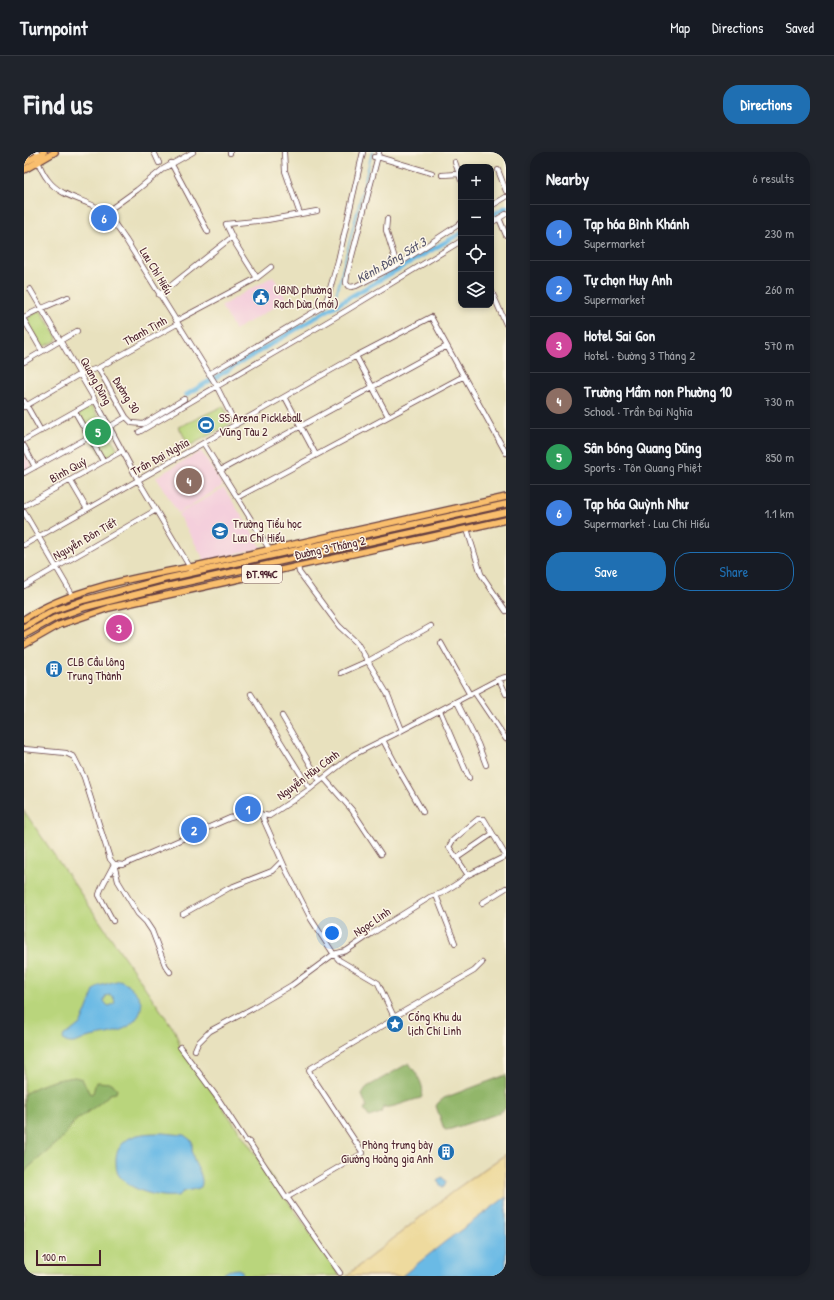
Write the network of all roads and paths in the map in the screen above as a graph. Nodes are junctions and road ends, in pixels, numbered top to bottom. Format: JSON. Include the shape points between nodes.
{"nodes":[{"id":1,"x":55,"y":152,"type":"edge"},
{"id":2,"x":154,"y":152,"type":"edge"},
{"id":3,"x":193,"y":152,"type":"edge"},
{"id":4,"x":284,"y":152,"type":"edge"},
{"id":5,"x":363,"y":152,"type":"edge"},
{"id":6,"x":40,"y":153,"type":"edge"},
{"id":7,"x":377,"y":155,"type":"edge"},
{"id":8,"x":38,"y":162,"type":"junction"},
{"id":9,"x":456,"y":162,"type":"dead end"},
{"id":10,"x":24,"y":163,"type":"edge"},
{"id":11,"x":159,"y":163,"type":"dead end"},
{"id":12,"x":171,"y":163,"type":"junction"},
{"id":13,"x":24,"y":170,"type":"edge"},
{"id":14,"x":498,"y":170,"type":"dead end"},
{"id":15,"x":432,"y":174,"type":"dead end"},
{"id":16,"x":442,"y":174,"type":"dead end"},
{"id":17,"x":458,"y":174,"type":"joint"},
{"id":18,"x":506,"y":191,"type":"edge"},
{"id":19,"x":506,"y":197,"type":"edge"},
{"id":20,"x":494,"y":204,"type":"edge"},
{"id":21,"x":317,"y":211,"type":"dead end"},
{"id":22,"x":104,"y":213,"type":"junction"},
{"id":23,"x":300,"y":214,"type":"junction"},
{"id":24,"x":506,"y":214,"type":"edge"},
{"id":25,"x":499,"y":218,"type":"junction"},
{"id":26,"x":387,"y":219,"type":"dead end"},
{"id":27,"x":494,"y":221,"type":"edge"},
{"id":28,"x":458,"y":225,"type":"edge"},
{"id":29,"x":208,"y":232,"type":"dead end"},
{"id":30,"x":506,"y":235,"type":"edge"},
{"id":31,"x":232,"y":237,"type":"junction"},
{"id":32,"x":458,"y":243,"type":"edge"},
{"id":33,"x":397,"y":265,"type":"junction"},
{"id":34,"x":271,"y":267,"type":"dead end"},
{"id":35,"x":257,"y":278,"type":"junction"},
{"id":36,"x":30,"y":289,"type":"dead end"},
{"id":37,"x":159,"y":295,"type":"junction"},
{"id":38,"x":68,"y":297,"type":"dead end"},
{"id":39,"x":494,"y":297,"type":"edge"},
{"id":40,"x":42,"y":307,"type":"junction"},
{"id":41,"x":24,"y":318,"type":"edge"},
{"id":42,"x":177,"y":324,"type":"junction"},
{"id":43,"x":506,"y":324,"type":"edge"},
{"id":44,"x":78,"y":331,"type":"dead end"},
{"id":45,"x":61,"y":341,"type":"junction"},
{"id":46,"x":447,"y":346,"type":"junction"},
{"id":47,"x":42,"y":352,"type":"junction"},
{"id":48,"x":356,"y":356,"type":"junction"},
{"id":49,"x":24,"y":362,"type":"edge"},
{"id":50,"x":98,"y":368,"type":"junction"},
{"id":51,"x":80,"y":374,"type":"junction"},
{"id":52,"x":209,"y":374,"type":"junction"},
{"id":53,"x":464,"y":376,"type":"junction"},
{"id":54,"x":216,"y":385,"type":"junction"},
{"id":55,"x":373,"y":387,"type":"junction"},
{"id":56,"x":285,"y":397,"type":"junction"},
{"id":57,"x":184,"y":399,"type":"dead end"},
{"id":58,"x":95,"y":400,"type":"junction"},
{"id":59,"x":25,"y":404,"type":"edge"},
{"id":60,"x":75,"y":412,"type":"junction"},
{"id":61,"x":388,"y":416,"type":"junction"},
{"id":62,"x":126,"y":417,"type":"junction"},
{"id":63,"x":236,"y":425,"type":"junction"},
{"id":64,"x":109,"y":427,"type":"junction"},
{"id":65,"x":301,"y":427,"type":"junction"},
{"id":66,"x":41,"y":430,"type":"junction"},
{"id":67,"x":139,"y":432,"type":"dead end"},
{"id":68,"x":89,"y":437,"type":"junction"},
{"id":69,"x":24,"y":440,"type":"edge"},
{"id":70,"x":204,"y":444,"type":"junction"},
{"id":71,"x":24,"y":446,"type":"edge"},
{"id":72,"x":122,"y":451,"type":"junction"},
{"id":73,"x":506,"y":453,"type":"edge"},
{"id":74,"x":316,"y":455,"type":"junction"},
{"id":75,"x":103,"y":461,"type":"junction"},
{"id":76,"x":35,"y":467,"type":"junction"},
{"id":77,"x":221,"y":470,"type":"junction"},
{"id":78,"x":24,"y":473,"type":"edge"},
{"id":79,"x":70,"y":480,"type":"junction"},
{"id":80,"x":138,"y":480,"type":"junction"},
{"id":81,"x":238,"y":497,"type":"junction"},
{"id":82,"x":506,"y":497,"type":"edge"},
{"id":83,"x":506,"y":504,"type":"edge"},
{"id":84,"x":24,"y":506,"type":"edge"},
{"id":85,"x":87,"y":509,"type":"junction"},
{"id":86,"x":156,"y":510,"type":"junction"},
{"id":87,"x":24,"y":512,"type":"edge"},
{"id":88,"x":506,"y":512,"type":"edge"},
{"id":89,"x":506,"y":520,"type":"edge"},
{"id":90,"x":466,"y":529,"type":"junction"},
{"id":91,"x":38,"y":537,"type":"junction"},
{"id":92,"x":296,"y":544,"type":"junction"},
{"id":93,"x":24,"y":545,"type":"edge"},
{"id":94,"x":296,"y":550,"type":"junction"},
{"id":95,"x":272,"y":553,"type":"junction"},
{"id":96,"x":280,"y":562,"type":"junction"},
{"id":97,"x":298,"y":566,"type":"junction"},
{"id":98,"x":55,"y":568,"type":"junction"},
{"id":99,"x":192,"y":570,"type":"junction"},
{"id":100,"x":282,"y":570,"type":"junction"},
{"id":101,"x":24,"y":586,"type":"edge"},
{"id":102,"x":73,"y":596,"type":"junction"},
{"id":103,"x":506,"y":611,"type":"edge"},
{"id":104,"x":24,"y":619,"type":"edge"},
{"id":105,"x":42,"y":625,"type":"junction"},
{"id":106,"x":432,"y":626,"type":"dead end"},
{"id":107,"x":24,"y":627,"type":"edge"},
{"id":108,"x":46,"y":631,"type":"junction"},
{"id":109,"x":24,"y":635,"type":"edge"},
{"id":110,"x":441,"y":643,"type":"dead end"},
{"id":111,"x":24,"y":645,"type":"edge"},
{"id":112,"x":368,"y":661,"type":"junction"},
{"id":113,"x":341,"y":673,"type":"dead end"},
{"id":114,"x":506,"y":678,"type":"edge"},
{"id":115,"x":499,"y":680,"type":"junction"},
{"id":116,"x":475,"y":693,"type":"junction"},
{"id":117,"x":251,"y":694,"type":"dead end"},
{"id":118,"x":506,"y":694,"type":"edge"},
{"id":119,"x":470,"y":695,"type":"junction"},
{"id":120,"x":457,"y":702,"type":"junction"},
{"id":121,"x":440,"y":711,"type":"junction"},
{"id":122,"x":282,"y":716,"type":"dead end"},
{"id":123,"x":402,"y":730,"type":"junction"},
{"id":124,"x":506,"y":739,"type":"edge"},
{"id":125,"x":383,"y":740,"type":"junction"},
{"id":126,"x":24,"y":749,"type":"edge"},
{"id":127,"x":486,"y":765,"type":"dead end"},
{"id":128,"x":468,"y":778,"type":"dead end"},
{"id":129,"x":322,"y":779,"type":"junction"},
{"id":130,"x":310,"y":789,"type":"junction"},
{"id":131,"x":423,"y":812,"type":"dead end"},
{"id":132,"x":261,"y":814,"type":"junction"},
{"id":133,"x":492,"y":834,"type":"junction"},
{"id":134,"x":381,"y":854,"type":"dead end"},
{"id":135,"x":506,"y":856,"type":"edge"},
{"id":136,"x":456,"y":858,"type":"junction"},
{"id":137,"x":282,"y":861,"type":"junction"},
{"id":138,"x":114,"y":864,"type":"junction"},
{"id":139,"x":468,"y":875,"type":"junction"},
{"id":140,"x":506,"y":888,"type":"edge"},
{"id":141,"x":436,"y":895,"type":"junction"},
{"id":142,"x":482,"y":904,"type":"dead end"},
{"id":143,"x":183,"y":914,"type":"dead end"},
{"id":144,"x":113,"y":921,"type":"dead end"},
{"id":145,"x":455,"y":943,"type":"dead end"},
{"id":146,"x":334,"y":954,"type":"junction"},
{"id":147,"x":482,"y":963,"type":"dead end"},
{"id":148,"x":170,"y":972,"type":"dead end"},
{"id":149,"x":395,"y":1018,"type":"junction"},
{"id":150,"x":180,"y":1047,"type":"dead end"},
{"id":151,"x":195,"y":1050,"type":"dead end"},
{"id":152,"x":286,"y":1198,"type":"junction"},
{"id":153,"x":340,"y":1273,"type":"dead end"}],
"edges":[{"from":1,"to":8,"type":"main road"},
{"from":2,"to":11,"type":"street"},
{"from":3,"to":12,"type":"street"},
{"from":4,"to":23,"type":"street","via":[[285,171]]},
{"from":5,"to":52,"type":"street","via":[[338,261],[325,303]]},
{"from":6,"to":8,"type":"street","name":"Lưu Chí Hiếu"},
{"from":6,"to":10,"type":"main road"},
{"from":7,"to":15,"type":"street"},
{"from":7,"to":33,"type":"street","via":[[347,275],[347,285],[356,286]]},
{"from":8,"to":13,"type":"main road"},
{"from":8,"to":22,"type":"street","name":"Lưu Chí Hiếu","via":[[53,186]]},
{"from":9,"to":17,"type":"street"},
{"from":12,"to":22,"type":"street"},
{"from":12,"to":29,"type":"street"},
{"from":14,"to":18,"type":"street"},
{"from":16,"to":17,"type":"street"},
{"from":19,"to":20,"type":"street"},
{"from":21,"to":23,"type":"street"},
{"from":22,"to":37,"type":"street","name":"Lưu Chí Hiếu","via":[[126,240]]},
{"from":23,"to":31,"type":"street","via":[[226,224]]},
{"from":24,"to":25,"type":"street"},
{"from":25,"to":27,"type":"street"},
{"from":25,"to":30,"type":"street"},
{"from":26,"to":33,"type":"street","via":[[386,230]]},
{"from":28,"to":33,"type":"street"},
{"from":31,"to":35,"type":"street"},
{"from":31,"to":37,"type":"street"},
{"from":32,"to":54,"type":"street"},
{"from":34,"to":35,"type":"street","name":"Thanh Tịnh"},
{"from":35,"to":42,"type":"street","name":"Thanh Tịnh","via":[[178,320]]},
{"from":36,"to":40,"type":"street","name":"Quang Dũng"},
{"from":37,"to":42,"type":"street","name":"Lưu Chí Hiếu"},
{"from":38,"to":40,"type":"street"},
{"from":39,"to":43,"type":"street"},
{"from":40,"to":41,"type":"street"},
{"from":40,"to":45,"type":"street","name":"Quang Dũng"},
{"from":41,"to":47,"type":"street"},
{"from":42,"to":50,"type":"street","name":"Thanh Tịnh"},
{"from":42,"to":52,"type":"street","name":"Lưu Chí Hiếu"},
{"from":44,"to":45,"type":"street"},
{"from":45,"to":47,"type":"street"},
{"from":45,"to":51,"type":"street","name":"Quang Dũng"},
{"from":46,"to":48,"type":"street","name":"Trần Đại Nghĩa","via":[[431,317]]},
{"from":46,"to":53,"type":"street"},
{"from":46,"to":55,"type":"street"},
{"from":47,"to":49,"type":"street"},
{"from":48,"to":55,"type":"street"},
{"from":48,"to":56,"type":"street","name":"Trần Đại Nghĩa"},
{"from":50,"to":51,"type":"street","name":"Thanh Tịnh"},
{"from":50,"to":62,"type":"street","name":"Đường 30"},
{"from":51,"to":58,"type":"street","name":"Quang Dũng"},
{"from":51,"to":59,"type":"street","name":"Thanh Tịnh"},
{"from":52,"to":54,"type":"street","name":"Lưu Chí Hiếu"},
{"from":53,"to":61,"type":"street"},
{"from":53,"to":73,"type":"street"},
{"from":54,"to":63,"type":"street","name":"Lưu Chí Hiếu"},
{"from":54,"to":67,"type":"street"},
{"from":55,"to":61,"type":"street"},
{"from":55,"to":65,"type":"street"},
{"from":56,"to":63,"type":"street","name":"Trần Đại Nghĩa"},
{"from":56,"to":65,"type":"street"},
{"from":57,"to":62,"type":"street","name":"Đường 30","via":[[143,424],[132,423]]},
{"from":58,"to":60,"type":"street"},
{"from":58,"to":64,"type":"street","name":"Quang Dũng"},
{"from":59,"to":66,"type":"street"},
{"from":60,"to":66,"type":"street"},
{"from":60,"to":68,"type":"street"},
{"from":61,"to":74,"type":"street"},
{"from":62,"to":64,"type":"street"},
{"from":63,"to":70,"type":"street","name":"Trần Đại Nghĩa"},
{"from":64,"to":72,"type":"street","name":"Quang Dũng"},
{"from":65,"to":74,"type":"street"},
{"from":65,"to":77,"type":"street"},
{"from":66,"to":69,"type":"street"},
{"from":68,"to":75,"type":"street"},
{"from":68,"to":76,"type":"street"},
{"from":70,"to":77,"type":"street"},
{"from":70,"to":80,"type":"street","name":"Trần Đại Nghĩa"},
{"from":71,"to":76,"type":"street"},
{"from":72,"to":75,"type":"street","name":"Bình Quý"},
{"from":72,"to":80,"type":"street","name":"Quang Dũng"},
{"from":74,"to":81,"type":"street"},
{"from":75,"to":79,"type":"street","name":"Bình Quý"},
{"from":76,"to":78,"type":"street"},
{"from":77,"to":81,"type":"street"},
{"from":79,"to":84,"type":"street","name":"Bình Quý"},
{"from":79,"to":85,"type":"street"},
{"from":80,"to":85,"type":"street","name":"Trần Đại Nghĩa"},
{"from":80,"to":86,"type":"street","name":"Quang Dũng"},
{"from":81,"to":95,"type":"street"},
{"from":82,"to":92,"type":"main road","name":"Đường 3 Tháng 2","number":"ĐT.994C"},
{"from":83,"to":94,"type":"main road","name":"Đường 3 Tháng 2","number":"ĐT.994C"},
{"from":85,"to":91,"type":"street","name":"Trần Đại Nghĩa"},
{"from":86,"to":98,"type":"street","name":"Nguyễn Đôn Tiết"},
{"from":86,"to":99,"type":"street","name":"Quang Dũng"},
{"from":87,"to":91,"type":"street"},
{"from":88,"to":96,"type":"main road","name":"Đường 3 Tháng 2","number":"ĐT.994C"},
{"from":89,"to":90,"type":"main road","name":"Đường 3 Tháng 2","number":"ĐT.994C"},
{"from":90,"to":97,"type":"main road","name":"Đường 3 Tháng 2","number":"ĐT.994C"},
{"from":90,"to":103,"type":"street","via":[[480,574]]},
{"from":91,"to":93,"type":"street","name":"Trần Đại Nghĩa"},
{"from":91,"to":98,"type":"street"},
{"from":92,"to":94,"type":"main road"},
{"from":92,"to":95,"type":"main road","name":"Đường 3 Tháng 2","number":"ĐT.994C"},
{"from":94,"to":95,"type":"main road","name":"Đường 3 Tháng 2","number":"ĐT.994C"},
{"from":95,"to":99,"type":"main road","name":"Đường 3 Tháng 2","number":"ĐT.994C"},
{"from":96,"to":100,"type":"main road"},
{"from":96,"to":105,"type":"main road","name":"Đường 3 Tháng 2","number":"ĐT.994C","via":[[86,607]]},
{"from":97,"to":100,"type":"main road","name":"Đường 3 Tháng 2","number":"ĐT.994C"},
{"from":97,"to":112,"type":"street","via":[[299,572],[339,626],[357,643]]},
{"from":98,"to":101,"type":"street","name":"Nguyễn Đôn Tiết"},
{"from":98,"to":102,"type":"street"},
{"from":99,"to":102,"type":"main road","name":"Đường 3 Tháng 2","number":"ĐT.994C","via":[[144,576]]},
{"from":99,"to":107,"type":"main road","name":"Đường 3 Tháng 2","number":"ĐT.994C","via":[[84,600],[50,612]]},
{"from":100,"to":108,"type":"main road","name":"Đường 3 Tháng 2","number":"ĐT.994C","via":[[109,608]]},
{"from":102,"to":104,"type":"main road","name":"Đường 3 Tháng 2","number":"ĐT.994C"},
{"from":105,"to":108,"type":"main road"},
{"from":105,"to":109,"type":"main road","name":"Đường 3 Tháng 2","number":"ĐT.994C"},
{"from":106,"to":112,"type":"street"},
{"from":108,"to":111,"type":"main road","name":"Đường 3 Tháng 2","number":"ĐT.994C"},
{"from":110,"to":119,"type":"street"},
{"from":112,"to":113,"type":"street"},
{"from":112,"to":123,"type":"street","via":[[388,695]]},
{"from":114,"to":115,"type":"street","name":"Nguyễn Hữu Cảnh"},
{"from":115,"to":116,"type":"street","name":"Nguyễn Hữu Cảnh"},
{"from":115,"to":118,"type":"street"},
{"from":116,"to":119,"type":"street","name":"Nguyễn Hữu Cảnh"},
{"from":116,"to":124,"type":"street"},
{"from":117,"to":130,"type":"street"},
{"from":119,"to":120,"type":"street","name":"Nguyễn Hữu Cảnh"},
{"from":120,"to":121,"type":"street","name":"Nguyễn Hữu Cảnh"},
{"from":120,"to":127,"type":"street"},
{"from":121,"to":123,"type":"street","name":"Nguyễn Hữu Cảnh"},
{"from":121,"to":128,"type":"street"},
{"from":122,"to":129,"type":"street"},
{"from":123,"to":125,"type":"street","name":"Nguyễn Hữu Cảnh"},
{"from":125,"to":129,"type":"street","name":"Nguyễn Hữu Cảnh","via":[[353,755]]},
{"from":125,"to":131,"type":"street"},
{"from":126,"to":138,"type":"street","via":[[66,753],[74,758],[84,777],[110,859]]},
{"from":129,"to":130,"type":"street","name":"Nguyễn Hữu Cảnh"},
{"from":129,"to":134,"type":"street","via":[[352,810]]},
{"from":130,"to":132,"type":"street","name":"Nguyễn Hữu Cảnh","via":[[269,816]]},
{"from":132,"to":137,"type":"street"},
{"from":132,"to":138,"type":"street","name":"Nguyễn Hữu Cảnh","via":[[230,818],[132,862]]},
{"from":133,"to":135,"type":"street"},
{"from":133,"to":136,"type":"street"},
{"from":133,"to":136,"type":"street","via":[[484,819],[478,819],[453,840],[449,847]]},
{"from":135,"to":139,"type":"street","name":"Ngọc Linh"},
{"from":136,"to":139,"type":"street"},
{"from":137,"to":143,"type":"street","via":[[272,871],[229,888]]},
{"from":137,"to":146,"type":"street","via":[[311,919]]},
{"from":138,"to":144,"type":"street","via":[[99,894]]},
{"from":138,"to":148,"type":"street","via":[[118,881],[138,914],[152,931]]},
{"from":139,"to":141,"type":"street","name":"Ngọc Linh"},
{"from":140,"to":142,"type":"street"},
{"from":141,"to":145,"type":"street"},
{"from":141,"to":146,"type":"street","name":"Ngọc Linh","via":[[346,951]]},
{"from":146,"to":149,"type":"street","via":[[339,960],[378,983]]},
{"from":146,"to":151,"type":"street","name":"Ngọc Linh","via":[[292,985],[210,1032],[198,1043]]},
{"from":147,"to":149,"type":"street","via":[[474,971]]},
{"from":149,"to":152,"type":"street","via":[[314,1065],[310,1070],[363,1153]]},
{"from":150,"to":152,"type":"street"},
{"from":152,"to":153,"type":"street"}]}
